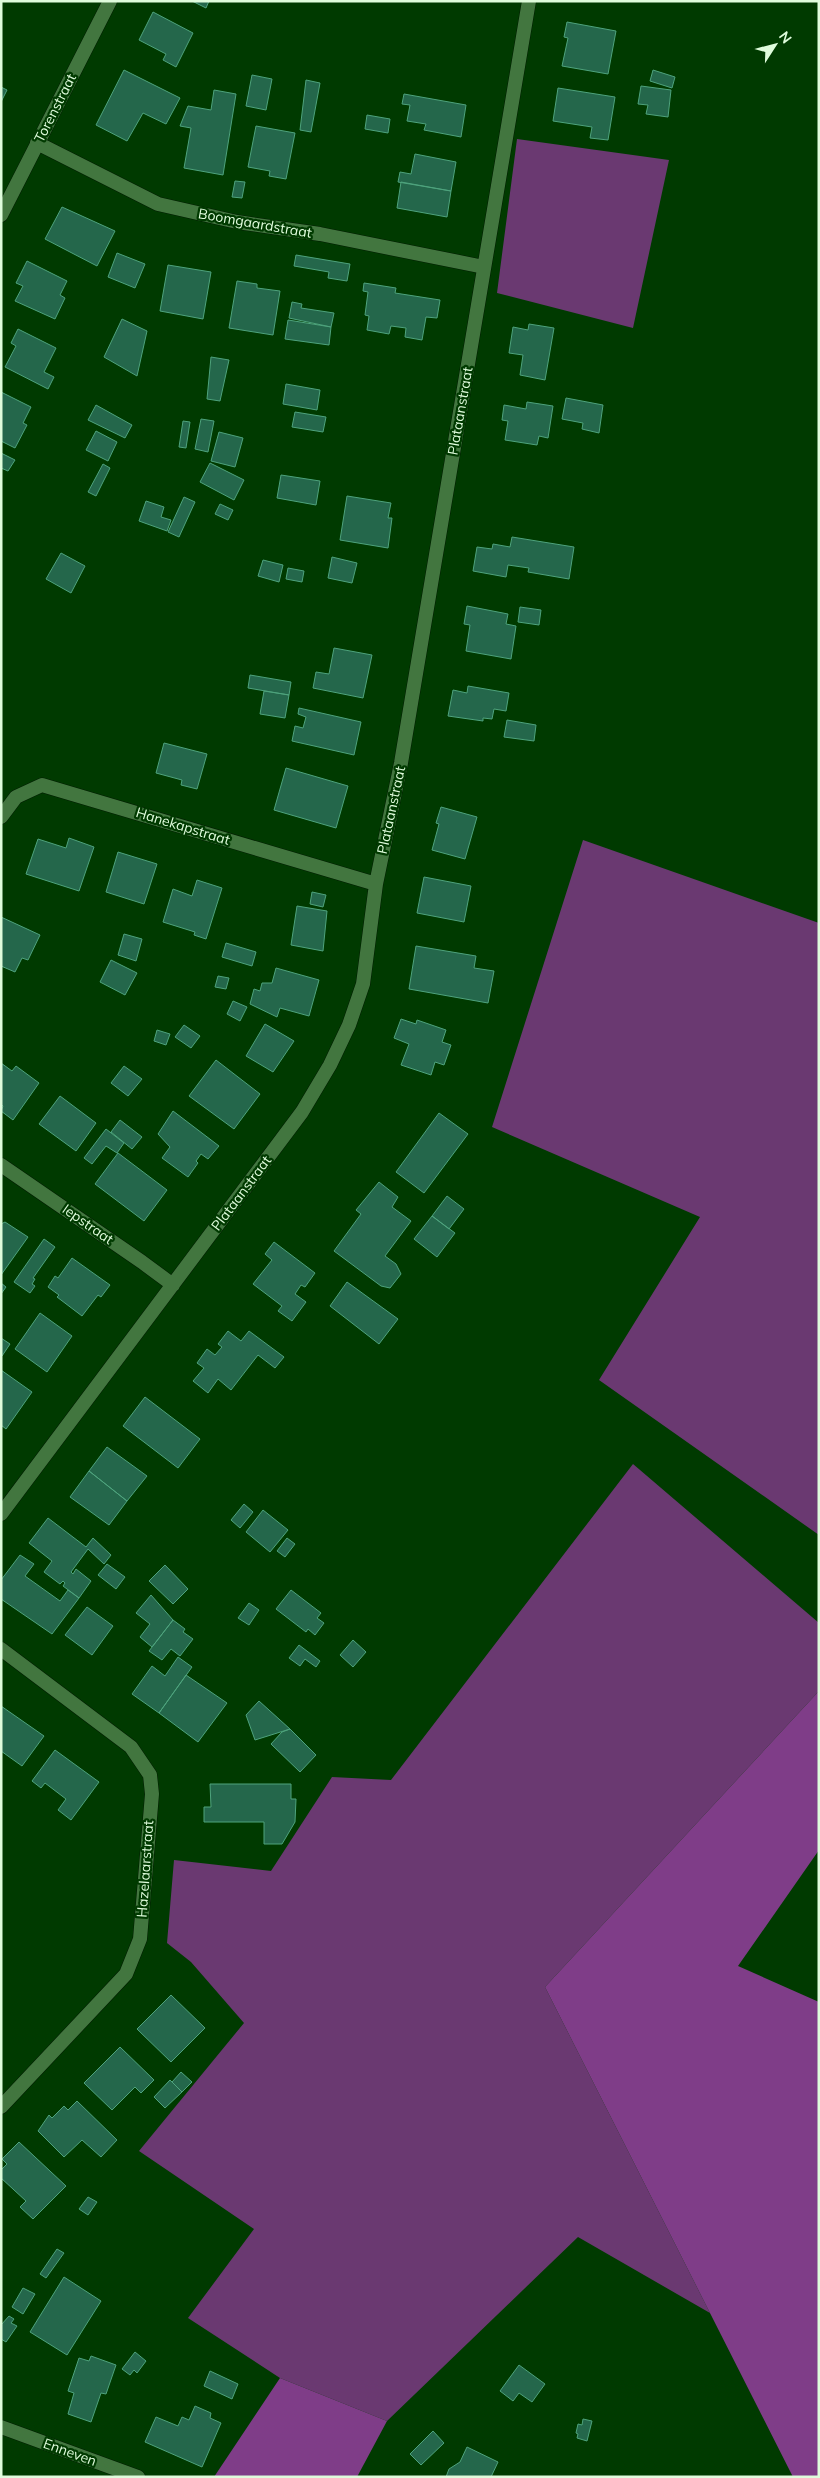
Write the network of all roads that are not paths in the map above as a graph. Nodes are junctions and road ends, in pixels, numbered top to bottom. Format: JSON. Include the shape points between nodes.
{"nodes":[{"id":1,"x":110,"y":1,"type":"edge"},
{"id":2,"x":529,"y":1,"type":"edge"},
{"id":3,"x":37,"y":144,"type":"junction"},
{"id":4,"x":1,"y":215,"type":"edge"},
{"id":5,"x":484,"y":267,"type":"junction"},
{"id":6,"x":1,"y":817,"type":"edge"},
{"id":7,"x":376,"y":884,"type":"junction"},
{"id":8,"x":1,"y":1164,"type":"edge"},
{"id":9,"x":172,"y":1285,"type":"junction"},
{"id":10,"x":1,"y":1514,"type":"edge"},
{"id":11,"x":1,"y":1649,"type":"edge"},
{"id":12,"x":1,"y":2107,"type":"edge"},
{"id":13,"x":1,"y":2427,"type":"edge"},
{"id":14,"x":138,"y":2477,"type":"edge"}],
"edges":[{"from":1,"to":3,"type":"street","name":"Torenstraat"},
{"from":2,"to":5,"type":"street","name":"Plataanstraat"},
{"from":3,"to":4,"type":"street","name":"Torenstraat"},
{"from":3,"to":5,"type":"street","name":"Boomgaardstraat","via":[[158,204],[237,222],[320,234]]},
{"from":5,"to":7,"type":"street","name":"Plataanstraat","via":[[401,763]]},
{"from":6,"to":7,"type":"street","name":"Hanekapstraat","via":[[16,797],[42,785]]},
{"from":7,"to":9,"type":"street","name":"Plataanstraat","via":[[363,984],[334,1057],[302,1112]]},
{"from":8,"to":9,"type":"street","name":"Iepstraat"},
{"from":9,"to":10,"type":"street","name":"Plataanstraat"},
{"from":11,"to":12,"type":"street","name":"Hazelaarstraat","via":[[131,1747],[150,1775],[152,1794],[140,1939],[126,1974]]},
{"from":13,"to":14,"type":"street","name":"Enneven"}]}
